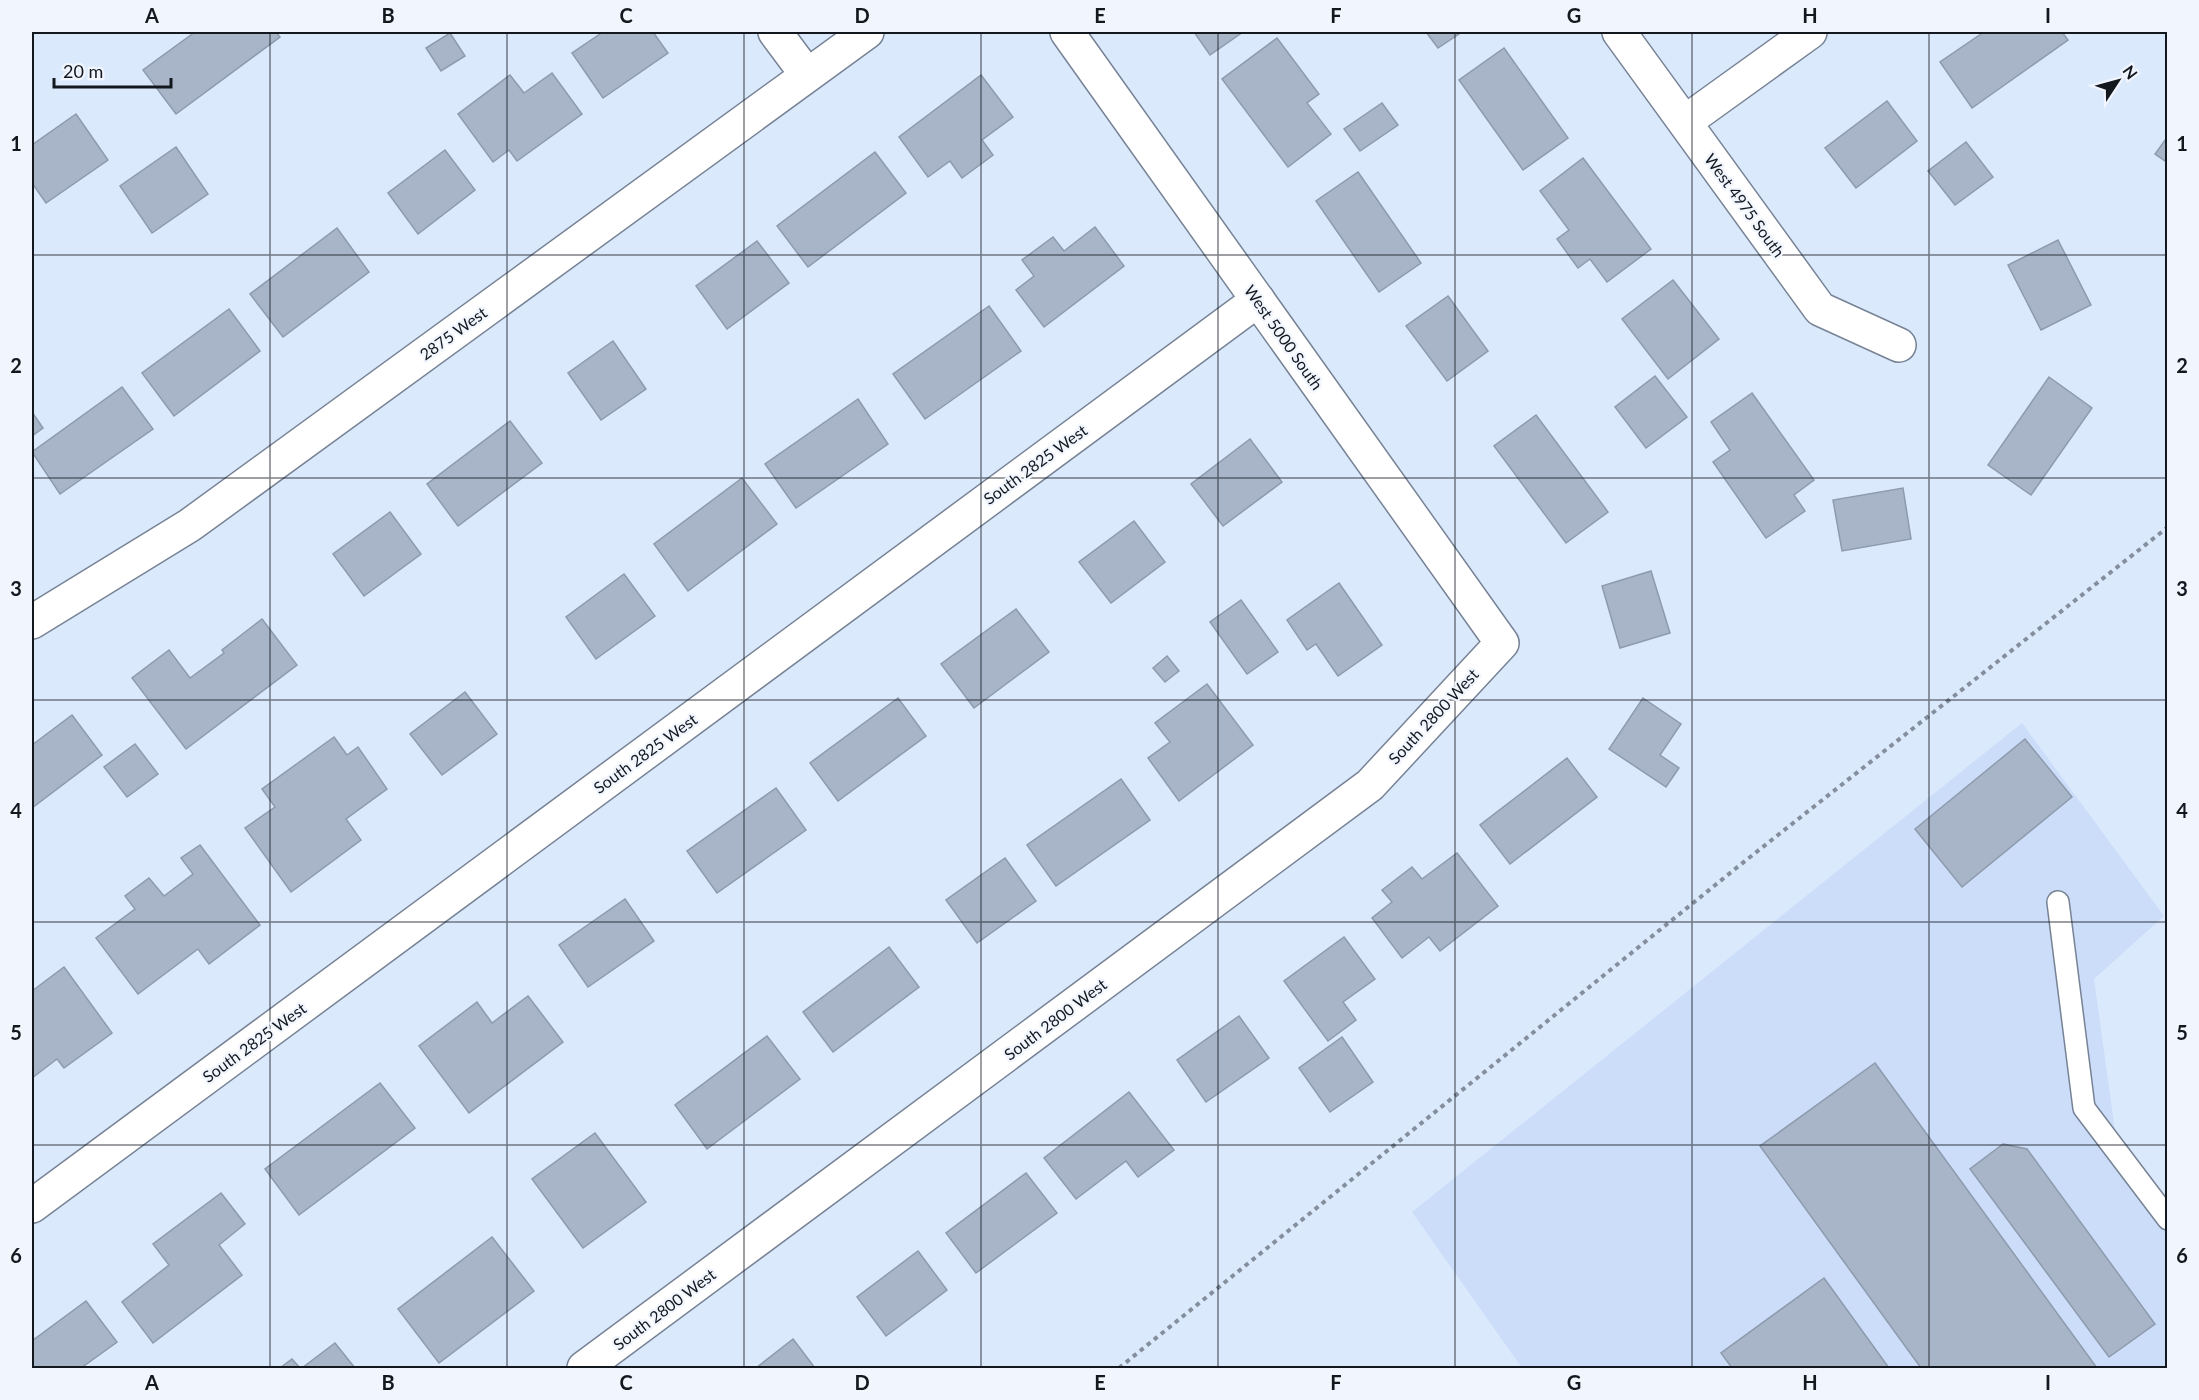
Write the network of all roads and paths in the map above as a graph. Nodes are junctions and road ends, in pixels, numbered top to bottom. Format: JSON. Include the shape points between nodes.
{"nodes":[{"id":1,"x":775,"y":32,"type":"edge"},
{"id":2,"x":867,"y":32,"type":"edge"},
{"id":3,"x":1066,"y":32,"type":"edge"},
{"id":4,"x":1619,"y":32,"type":"edge"},
{"id":5,"x":1810,"y":32,"type":"edge"},
{"id":6,"x":807,"y":75,"type":"junction"},
{"id":7,"x":1685,"y":122,"type":"junction"},
{"id":8,"x":1258,"y":300,"type":"junction"},
{"id":9,"x":1899,"y":345,"type":"dead end"},
{"id":10,"x":2168,"y":527,"type":"edge"},
{"id":11,"x":32,"y":622,"type":"edge"},
{"id":12,"x":1502,"y":643,"type":"joint"},
{"id":13,"x":2058,"y":902,"type":"dead end"},
{"id":14,"x":32,"y":1206,"type":"edge"},
{"id":15,"x":2168,"y":1219,"type":"edge"},
{"id":16,"x":584,"y":1368,"type":"edge"},
{"id":17,"x":1119,"y":1368,"type":"edge"}],
"edges":[{"from":1,"to":6,"type":"street"},
{"from":2,"to":6,"type":"street","name":"2875 West"},
{"from":3,"to":8,"type":"street","name":"West 5000 South"},
{"from":4,"to":7,"type":"street","name":"West 4975 South"},
{"from":5,"to":7,"type":"street"},
{"from":6,"to":11,"type":"street","name":"2875 West","via":[[190,525]]},
{"from":7,"to":9,"type":"street","name":"West 4975 South","via":[[1820,309]]},
{"from":8,"to":12,"type":"street","name":"West 5000 South"},
{"from":8,"to":14,"type":"street","name":"South 2825 West"},
{"from":10,"to":17,"type":"path","via":[[1722,879]]},
{"from":12,"to":16,"type":"street","name":"South 2800 West","via":[[1370,784]]},
{"from":13,"to":15,"type":"lane","via":[[2084,1108]]}]}
